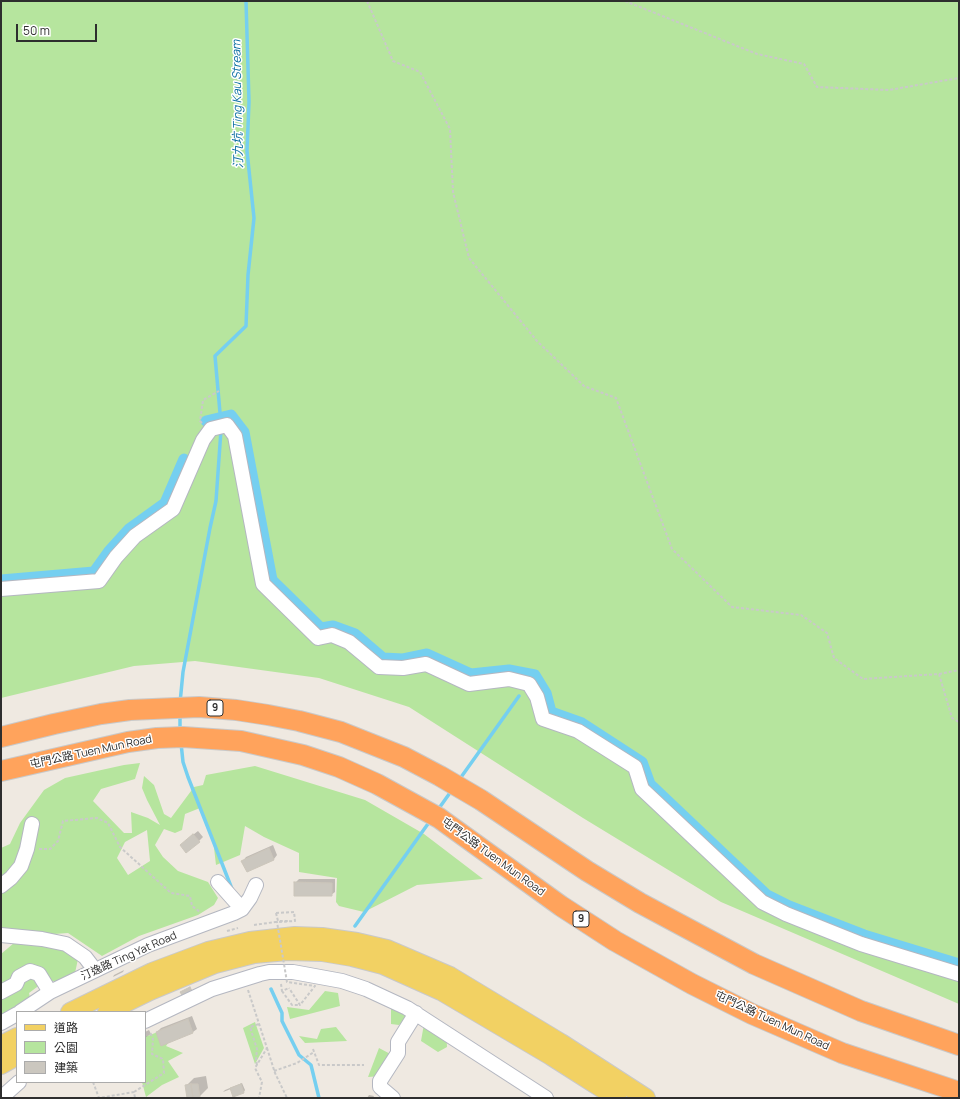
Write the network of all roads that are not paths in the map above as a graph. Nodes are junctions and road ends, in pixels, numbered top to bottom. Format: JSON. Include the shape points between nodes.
{"nodes":[{"id":1,"x":1,"y":589,"type":"edge"},
{"id":2,"x":1,"y":737,"type":"edge"},
{"id":3,"x":45,"y":762,"type":"junction"},
{"id":4,"x":1,"y":771,"type":"edge"},
{"id":5,"x":1,"y":782,"type":"edge"},
{"id":6,"x":32,"y":824,"type":"dead end"},
{"id":7,"x":218,"y":882,"type":"dead end"},
{"id":8,"x":1,"y":886,"type":"edge"},
{"id":9,"x":256,"y":886,"type":"dead end"},
{"id":10,"x":242,"y":909,"type":"junction"},
{"id":11,"x":8,"y":936,"type":"edge"},
{"id":12,"x":1,"y":942,"type":"edge"},
{"id":13,"x":95,"y":970,"type":"junction"},
{"id":14,"x":959,"y":974,"type":"edge"},
{"id":15,"x":1,"y":992,"type":"edge"},
{"id":16,"x":50,"y":992,"type":"junction"},
{"id":17,"x":22,"y":1011,"type":"edge"},
{"id":18,"x":72,"y":1011,"type":"edge"},
{"id":19,"x":109,"y":1011,"type":"edge"},
{"id":20,"x":416,"y":1013,"type":"junction"},
{"id":21,"x":16,"y":1015,"type":"edge"},
{"id":22,"x":1,"y":1023,"type":"edge"},
{"id":23,"x":146,"y":1025,"type":"edge"},
{"id":24,"x":16,"y":1038,"type":"edge"},
{"id":25,"x":1,"y":1045,"type":"edge"},
{"id":26,"x":959,"y":1045,"type":"edge"},
{"id":27,"x":16,"y":1057,"type":"edge"},
{"id":28,"x":1,"y":1065,"type":"edge"},
{"id":29,"x":18,"y":1083,"type":"edge"},
{"id":30,"x":959,"y":1092,"type":"edge"},
{"id":31,"x":1,"y":1098,"type":"edge"},
{"id":32,"x":393,"y":1098,"type":"edge"},
{"id":33,"x":546,"y":1098,"type":"edge"},
{"id":34,"x":617,"y":1098,"type":"edge"},
{"id":35,"x":646,"y":1098,"type":"edge"}],
"edges":[{"from":1,"to":14,"type":"street","via":[[99,581],[135,536],[172,509],[216,430],[235,436],[263,584],[318,638],[332,635],[350,642],[379,668],[404,668],[426,664],[469,684],[509,679],[529,684],[537,697],[543,719],[578,731],[634,768],[642,789],[762,902],[861,944]]},
{"from":2,"to":26,"type":"highway","number":"9","via":[[102,714],[130,710],[199,708],[268,715],[341,732],[404,757],[440,776],[640,903],[780,977],[861,1010]]},
{"from":3,"to":4,"type":"highway","name":"屯門公路 Tuen Mun Road","number":"9"},
{"from":3,"to":5,"type":"highway"},
{"from":3,"to":30,"type":"highway","name":"屯門公路 Tuen Mun Road","number":"9","via":[[128,742],[183,737],[241,741],[269,746],[339,767],[439,818],[561,906],[615,941],[692,984],[752,1014],[842,1053]]},
{"from":6,"to":8,"type":"street","via":[[20,866]]},
{"from":7,"to":10,"type":"street"},
{"from":9,"to":10,"type":"street"},
{"from":10,"to":13,"type":"street","name":"汀逸路 Ting Yat Road","via":[[148,945]]},
{"from":11,"to":12,"type":"street"},
{"from":11,"to":13,"type":"street","via":[[66,944],[85,957]]},
{"from":13,"to":16,"type":"street","name":"汀逸路 Ting Yat Road"},
{"from":15,"to":16,"type":"street","via":[[16,984],[18,977],[30,971],[39,974]]},
{"from":16,"to":17,"type":"street","name":"汀逸路 Ting Yat Road"},
{"from":18,"to":35,"type":"main road","via":[[152,972],[208,951],[250,941],[289,936],[343,940],[386,949],[450,976]]},
{"from":19,"to":34,"type":"main road","via":[[215,964],[254,954],[288,951],[330,953],[383,966],[441,991]]},
{"from":20,"to":23,"type":"street","via":[[366,989],[342,981],[278,971],[245,977],[212,990]]},
{"from":20,"to":32,"type":"street","via":[[398,1042],[398,1053],[380,1081],[380,1087]]},
{"from":20,"to":33,"type":"street"},
{"from":21,"to":22,"type":"street"},
{"from":24,"to":25,"type":"main road"},
{"from":27,"to":28,"type":"main road"},
{"from":29,"to":31,"type":"street"}]}
